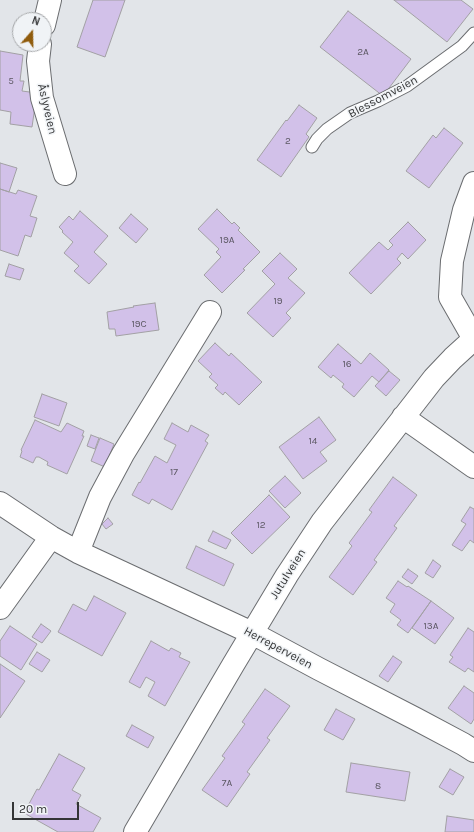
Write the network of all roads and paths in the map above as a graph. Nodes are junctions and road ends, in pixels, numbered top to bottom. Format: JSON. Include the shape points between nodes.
{"nodes":[{"id":1,"x":50,"y":0,"type":"edge"},
{"id":2,"x":47,"y":12,"type":"edge"},
{"id":3,"x":474,"y":33,"type":"edge"},
{"id":4,"x":39,"y":52,"type":"edge"},
{"id":5,"x":312,"y":147,"type":"dead end"},
{"id":6,"x":65,"y":174,"type":"dead end"},
{"id":7,"x":474,"y":183,"type":"edge"},
{"id":8,"x":469,"y":207,"type":"edge"},
{"id":9,"x":210,"y":312,"type":"dead end"},
{"id":10,"x":474,"y":339,"type":"edge"},
{"id":11,"x":403,"y":417,"type":"junction"},
{"id":12,"x":474,"y":467,"type":"edge"},
{"id":13,"x":0,"y":503,"type":"edge"},
{"id":14,"x":51,"y":537,"type":"junction"},
{"id":15,"x":78,"y":552,"type":"junction"},
{"id":16,"x":0,"y":608,"type":"edge"},
{"id":17,"x":252,"y":634,"type":"junction"},
{"id":18,"x":474,"y":751,"type":"edge"},
{"id":19,"x":135,"y":832,"type":"edge"}],
"edges":[{"from":1,"to":2,"type":"street"},
{"from":3,"to":5,"type":"lane","name":"Blessomveien","via":[[462,46],[407,86],[350,113],[327,129]]},
{"from":4,"to":6,"type":"street","name":"Åslyveien","via":[[42,98]]},
{"from":7,"to":8,"type":"street"},
{"from":8,"to":10,"type":"street","via":[[452,261],[450,297]]},
{"from":9,"to":15,"type":"street","via":[[123,454],[100,498]]},
{"from":10,"to":11,"type":"street","name":"Jutulveien","via":[[434,378]]},
{"from":11,"to":12,"type":"street"},
{"from":11,"to":17,"type":"street","name":"Jutulveien","via":[[322,522]]},
{"from":13,"to":14,"type":"street","name":"Herreperveien"},
{"from":14,"to":15,"type":"street","name":"Herreperveien"},
{"from":14,"to":16,"type":"street"},
{"from":15,"to":17,"type":"street","name":"Herreperveien"},
{"from":17,"to":18,"type":"street","name":"Herreperveien"},
{"from":17,"to":19,"type":"street","name":"Jutulveien"}]}
